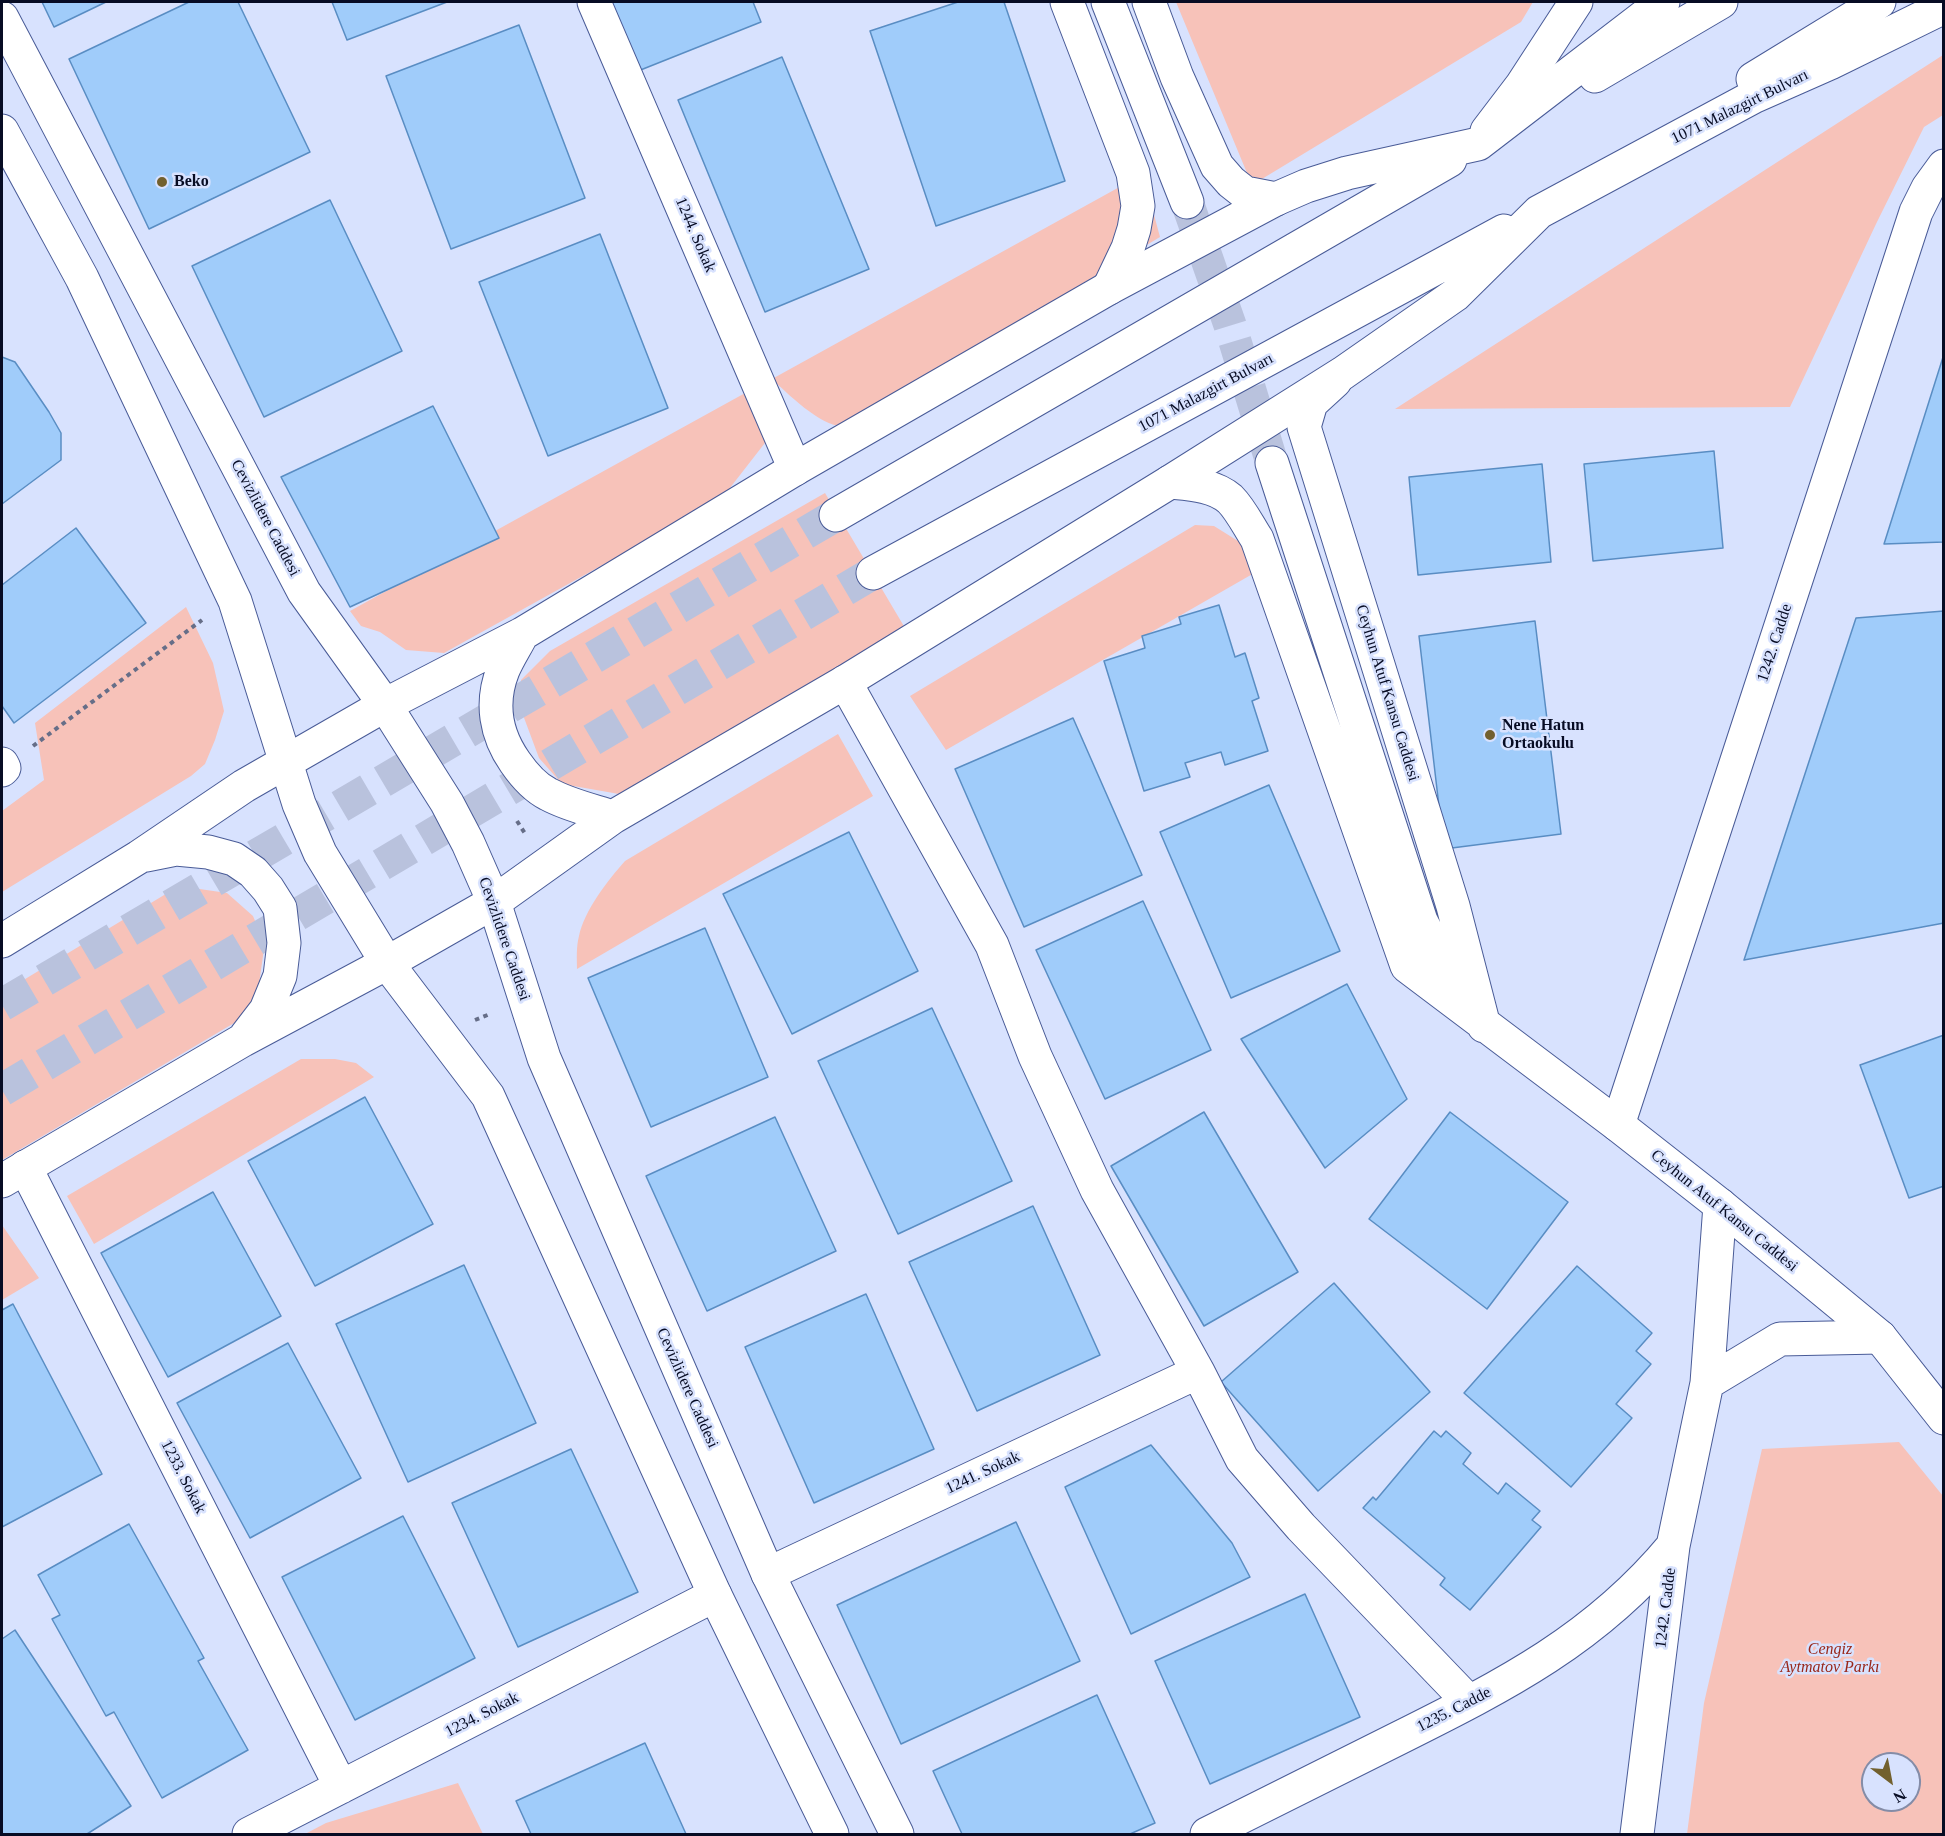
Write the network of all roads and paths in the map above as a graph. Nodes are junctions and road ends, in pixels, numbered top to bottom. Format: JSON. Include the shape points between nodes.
{"nodes":[{"id":1,"x":594,"y":2,"type":"edge"},
{"id":2,"x":1067,"y":2,"type":"edge"},
{"id":3,"x":1108,"y":2,"type":"edge"},
{"id":4,"x":1149,"y":2,"type":"edge"},
{"id":5,"x":1576,"y":2,"type":"edge"},
{"id":6,"x":1663,"y":2,"type":"edge"},
{"id":7,"x":1721,"y":2,"type":"edge"},
{"id":8,"x":1879,"y":2,"type":"edge"},
{"id":9,"x":1944,"y":8,"type":"edge"},
{"id":10,"x":2,"y":18,"type":"edge"},
{"id":11,"x":2,"y":131,"type":"edge"},
{"id":12,"x":1478,"y":144,"type":"junction"},
{"id":13,"x":1944,"y":166,"type":"edge"},
{"id":14,"x":1276,"y":199,"type":"junction"},
{"id":15,"x":1187,"y":202,"type":"tunnel mouth"},
{"id":16,"x":1539,"y":212,"type":"junction"},
{"id":17,"x":1109,"y":288,"type":"junction"},
{"id":18,"x":1343,"y":373,"type":"junction"},
{"id":19,"x":1272,"y":463,"type":"tunnel mouth"},
{"id":20,"x":795,"y":469,"type":"junction"},
{"id":21,"x":1170,"y":482,"type":"junction"},
{"id":22,"x":836,"y":515,"type":"tunnel mouth"},
{"id":23,"x":873,"y":573,"type":"tunnel mouth"},
{"id":24,"x":202,"y":620,"type":"dead end"},
{"id":25,"x":522,"y":633,"type":"junction"},
{"id":26,"x":845,"y":682,"type":"junction"},
{"id":27,"x":385,"y":705,"type":"junction"},
{"id":28,"x":287,"y":762,"type":"junction"},
{"id":29,"x":2,"y":767,"type":"edge"},
{"id":30,"x":613,"y":818,"type":"junction"},
{"id":31,"x":139,"y":857,"type":"junction"},
{"id":32,"x":495,"y":902,"type":"junction"},
{"id":33,"x":2,"y":941,"type":"edge"},
{"id":34,"x":387,"y":963,"type":"junction"},
{"id":35,"x":496,"y":1012,"type":"dead end"},
{"id":36,"x":471,"y":1022,"type":"dead end"},
{"id":37,"x":1484,"y":1026,"type":"junction"},
{"id":38,"x":243,"y":1040,"type":"junction"},
{"id":39,"x":1618,"y":1125,"type":"junction"},
{"id":40,"x":13,"y":1174,"type":"edge"},
{"id":41,"x":1720,"y":1206,"type":"junction"},
{"id":42,"x":1880,"y":1338,"type":"junction"},
{"id":43,"x":1198,"y":1372,"type":"junction"},
{"id":44,"x":1707,"y":1383,"type":"junction"},
{"id":45,"x":1944,"y":1418,"type":"edge"},
{"id":46,"x":1673,"y":1546,"type":"junction"},
{"id":47,"x":768,"y":1574,"type":"junction"},
{"id":48,"x":715,"y":1595,"type":"junction"},
{"id":49,"x":1469,"y":1702,"type":"junction"},
{"id":50,"x":341,"y":1787,"type":"junction"},
{"id":51,"x":249,"y":1834,"type":"edge"},
{"id":52,"x":832,"y":1834,"type":"edge"},
{"id":53,"x":897,"y":1834,"type":"edge"},
{"id":54,"x":1207,"y":1834,"type":"edge"},
{"id":55,"x":1637,"y":1834,"type":"edge"}],
"edges":[{"from":1,"to":20,"type":"main road","name":"1244. Sokak"},
{"from":2,"to":17,"type":"main road","via":[[1132,173],[1138,206],[1128,248]]},
{"from":3,"to":15,"type":"main road"},
{"from":4,"to":14,"type":"main road","via":[[1217,166],[1245,193]]},
{"from":5,"to":12,"type":"main road"},
{"from":6,"to":12,"type":"main road"},
{"from":7,"to":12,"type":"main road"},
{"from":8,"to":16,"type":"main road","name":"1071 Malazgirt Bulvarı"},
{"from":9,"to":16,"type":"main road","name":"1071 Malazgirt Bulvarı","via":[[1753,97]]},
{"from":10,"to":27,"type":"main road","name":"Cevizlidere Caddesi","via":[[304,592]]},
{"from":11,"to":28,"type":"main road","via":[[82,278],[235,601]]},
{"from":12,"to":14,"type":"main road","via":[[1347,173]]},
{"from":12,"to":22,"type":"main road"},
{"from":13,"to":39,"type":"main road","name":"1242. Cadde","via":[[1916,212]]},
{"from":14,"to":17,"type":"main road"},
{"from":16,"to":18,"type":"main road","via":[[1455,295]]},
{"from":16,"to":23,"type":"main road","name":"1071 Malazgirt Bulvarı"},
{"from":17,"to":20,"type":"main road"},
{"from":18,"to":21,"type":"main road"},
{"from":18,"to":37,"type":"main road","name":"Ceyhun Atuf Kansu Caddesi","via":[[1311,403],[1304,427],[1453,906]]},
{"from":19,"to":37,"type":"main road","name":"Ceyhun Atuf Kansu Caddesi","via":[[1421,921],[1448,974]]},
{"from":20,"to":25,"type":"main road"},
{"from":21,"to":26,"type":"main road"},
{"from":21,"to":37,"type":"main road","name":"Ceyhun Atuf Kansu Caddesi","via":[[1198,485],[1230,499],[1257,539],[1407,966]]},
{"from":24,"to":29,"type":"path"},
{"from":25,"to":27,"type":"main road"},
{"from":25,"to":30,"type":"main road","via":[[502,672],[498,691],[496,713],[504,747],[534,785],[556,798]]},
{"from":26,"to":30,"type":"main road"},
{"from":26,"to":43,"type":"main road","via":[[992,945],[1035,1056],[1097,1190]]},
{"from":27,"to":28,"type":"main road"},
{"from":27,"to":32,"type":"main road","name":"Cevizlidere Caddesi","via":[[447,803]]},
{"from":28,"to":31,"type":"main road","via":[[244,786]]},
{"from":28,"to":34,"type":"main road","via":[[299,804],[320,853]]},
{"from":30,"to":32,"type":"main road"},
{"from":31,"to":33,"type":"main road"},
{"from":31,"to":38,"type":"main road","via":[[176,849],[234,859],[253,872],[280,908],[284,943],[280,976],[266,1010]]},
{"from":32,"to":34,"type":"main road"},
{"from":32,"to":47,"type":"main road","name":"Cevizlidere Caddesi","via":[[544,1058]]},
{"from":34,"to":38,"type":"main road"},
{"from":34,"to":48,"type":"main road","via":[[488,1096]]},
{"from":35,"to":36,"type":"path"},
{"from":37,"to":39,"type":"main road","name":"Ceyhun Atuf Kansu Caddesi"},
{"from":38,"to":40,"type":"main road"},
{"from":39,"to":41,"type":"main road","name":"Ceyhun Atuf Kansu Caddesi"},
{"from":40,"to":50,"type":"main road","name":"1233. Sokak"},
{"from":41,"to":42,"type":"main road","name":"Ceyhun Atuf Kansu Caddesi"},
{"from":41,"to":44,"type":"main road","name":"1242. Cadde"},
{"from":42,"to":44,"type":"main road","via":[[1779,1339]]},
{"from":42,"to":45,"type":"main road","name":"Ceyhun Atuf Kansu Caddesi"},
{"from":43,"to":47,"type":"main road","name":"1241. Sokak"},
{"from":43,"to":49,"type":"main road","via":[[1242,1459],[1301,1527]]},
{"from":44,"to":46,"type":"main road","name":"1242. Cadde"},
{"from":46,"to":49,"type":"main road","name":"1235. Cadde","via":[[1634,1590],[1587,1630]]},
{"from":46,"to":55,"type":"main road","name":"1242. Cadde"},
{"from":47,"to":53,"type":"main road","name":"Cevizlidere Caddesi"},
{"from":48,"to":50,"type":"main road","name":"1234. Sokak"},
{"from":48,"to":52,"type":"main road"},
{"from":49,"to":54,"type":"main road","name":"1235. Cadde"},
{"from":50,"to":51,"type":"main road","name":"1234. Sokak"}]}
